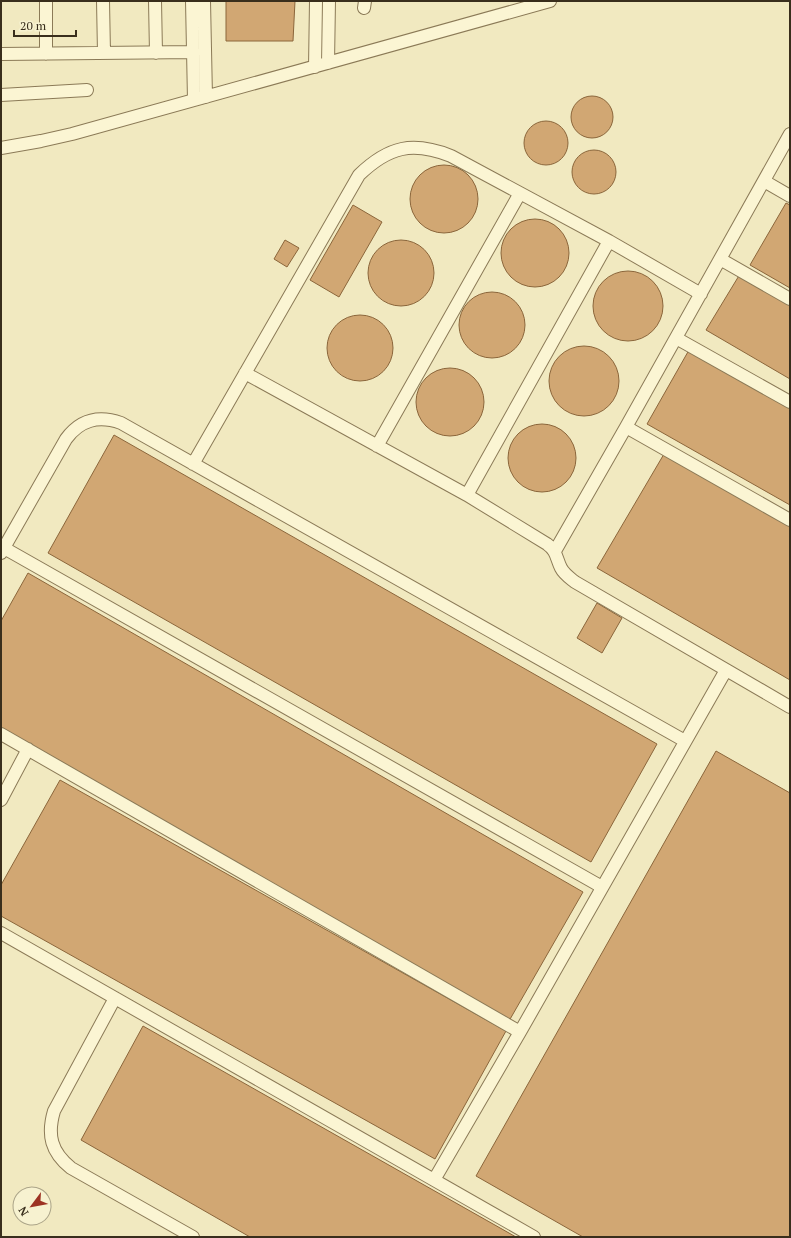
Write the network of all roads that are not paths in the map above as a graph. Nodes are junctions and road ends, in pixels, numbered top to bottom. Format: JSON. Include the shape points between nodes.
{"nodes":[{"id":1,"x":46,"y":1,"type":"edge"},
{"id":2,"x":103,"y":1,"type":"edge"},
{"id":3,"x":155,"y":1,"type":"edge"},
{"id":4,"x":192,"y":1,"type":"edge"},
{"id":5,"x":204,"y":1,"type":"edge"},
{"id":6,"x":316,"y":1,"type":"edge"},
{"id":7,"x":329,"y":1,"type":"edge"},
{"id":8,"x":550,"y":1,"type":"edge"},
{"id":9,"x":524,"y":5,"type":"edge"},
{"id":10,"x":510,"y":7,"type":"edge"},
{"id":11,"x":194,"y":52,"type":"junction"},
{"id":12,"x":104,"y":53,"type":"junction"},
{"id":13,"x":156,"y":53,"type":"junction"},
{"id":14,"x":1,"y":54,"type":"edge"},
{"id":15,"x":46,"y":54,"type":"junction"},
{"id":16,"x":328,"y":63,"type":"junction"},
{"id":17,"x":315,"y":67,"type":"junction"},
{"id":18,"x":87,"y":90,"type":"dead end"},
{"id":19,"x":1,"y":95,"type":"edge"},
{"id":20,"x":206,"y":97,"type":"junction"},
{"id":21,"x":194,"y":100,"type":"junction"},
{"id":22,"x":790,"y":134,"type":"edge"},
{"id":23,"x":1,"y":148,"type":"edge"},
{"id":24,"x":764,"y":181,"type":"junction"},
{"id":25,"x":520,"y":193,"type":"junction"},
{"id":26,"x":790,"y":196,"type":"edge"},
{"id":27,"x":609,"y":241,"type":"junction"},
{"id":28,"x":720,"y":259,"type":"junction"},
{"id":29,"x":701,"y":294,"type":"junction"},
{"id":30,"x":790,"y":299,"type":"edge"},
{"id":31,"x":676,"y":338,"type":"junction"},
{"id":32,"x":245,"y":373,"type":"junction"},
{"id":33,"x":790,"y":402,"type":"edge"},
{"id":34,"x":626,"y":427,"type":"junction"},
{"id":35,"x":377,"y":446,"type":"junction"},
{"id":36,"x":193,"y":464,"type":"junction"},
{"id":37,"x":467,"y":495,"type":"junction"},
{"id":38,"x":790,"y":520,"type":"edge"},
{"id":39,"x":2,"y":550,"type":"edge"},
{"id":40,"x":555,"y":551,"type":"junction"},
{"id":41,"x":726,"y":670,"type":"junction"},
{"id":42,"x":790,"y":707,"type":"edge"},
{"id":43,"x":1,"y":734,"type":"edge"},
{"id":44,"x":685,"y":741,"type":"junction"},
{"id":45,"x":28,"y":749,"type":"junction"},
{"id":46,"x":1,"y":800,"type":"edge"},
{"id":47,"x":602,"y":887,"type":"junction"},
{"id":48,"x":1,"y":933,"type":"edge"},
{"id":49,"x":115,"y":998,"type":"junction"},
{"id":50,"x":520,"y":1032,"type":"junction"},
{"id":51,"x":434,"y":1180,"type":"junction"},
{"id":52,"x":193,"y":1237,"type":"edge"},
{"id":53,"x":534,"y":1237,"type":"edge"}],
"edges":[{"from":1,"to":15,"type":"lane"},
{"from":2,"to":12,"type":"lane"},
{"from":3,"to":13,"type":"lane"},
{"from":4,"to":11,"type":"lane"},
{"from":5,"to":20,"type":"lane"},
{"from":6,"to":17,"type":"lane"},
{"from":7,"to":16,"type":"lane"},
{"from":8,"to":9,"type":"lane"},
{"from":9,"to":10,"type":"lane"},
{"from":10,"to":16,"type":"lane"},
{"from":11,"to":13,"type":"lane"},
{"from":11,"to":21,"type":"lane"},
{"from":12,"to":13,"type":"lane"},
{"from":12,"to":15,"type":"lane"},
{"from":14,"to":15,"type":"lane"},
{"from":16,"to":17,"type":"lane"},
{"from":17,"to":20,"type":"lane"},
{"from":18,"to":19,"type":"lane"},
{"from":20,"to":21,"type":"lane"},
{"from":21,"to":23,"type":"lane","via":[[72,134]]},
{"from":22,"to":24,"type":"lane"},
{"from":24,"to":26,"type":"lane"},
{"from":24,"to":28,"type":"lane"},
{"from":25,"to":27,"type":"lane"},
{"from":25,"to":32,"type":"lane","via":[[436,150],[402,149],[386,154],[371,163],[350,189]]},
{"from":25,"to":35,"type":"lane"},
{"from":27,"to":29,"type":"lane"},
{"from":27,"to":37,"type":"lane"},
{"from":28,"to":29,"type":"lane"},
{"from":28,"to":30,"type":"lane"},
{"from":29,"to":31,"type":"lane"},
{"from":31,"to":33,"type":"lane"},
{"from":31,"to":34,"type":"lane"},
{"from":32,"to":35,"type":"lane"},
{"from":32,"to":36,"type":"lane"},
{"from":34,"to":38,"type":"lane"},
{"from":34,"to":40,"type":"lane"},
{"from":35,"to":37,"type":"lane"},
{"from":36,"to":39,"type":"lane","via":[[120,423],[103,419],[86,422],[71,432],[66,439]]},
{"from":36,"to":44,"type":"lane"},
{"from":37,"to":40,"type":"lane"},
{"from":39,"to":47,"type":"lane"},
{"from":40,"to":41,"type":"lane","via":[[561,568],[575,582]]},
{"from":41,"to":42,"type":"lane"},
{"from":41,"to":44,"type":"lane"},
{"from":43,"to":45,"type":"lane"},
{"from":44,"to":47,"type":"lane"},
{"from":45,"to":46,"type":"lane"},
{"from":45,"to":50,"type":"lane"},
{"from":47,"to":50,"type":"lane"},
{"from":48,"to":49,"type":"lane"},
{"from":49,"to":51,"type":"lane"},
{"from":49,"to":52,"type":"lane","via":[[54,1111],[51,1138],[58,1155],[71,1168]]},
{"from":50,"to":51,"type":"lane"},
{"from":51,"to":53,"type":"lane"}]}
